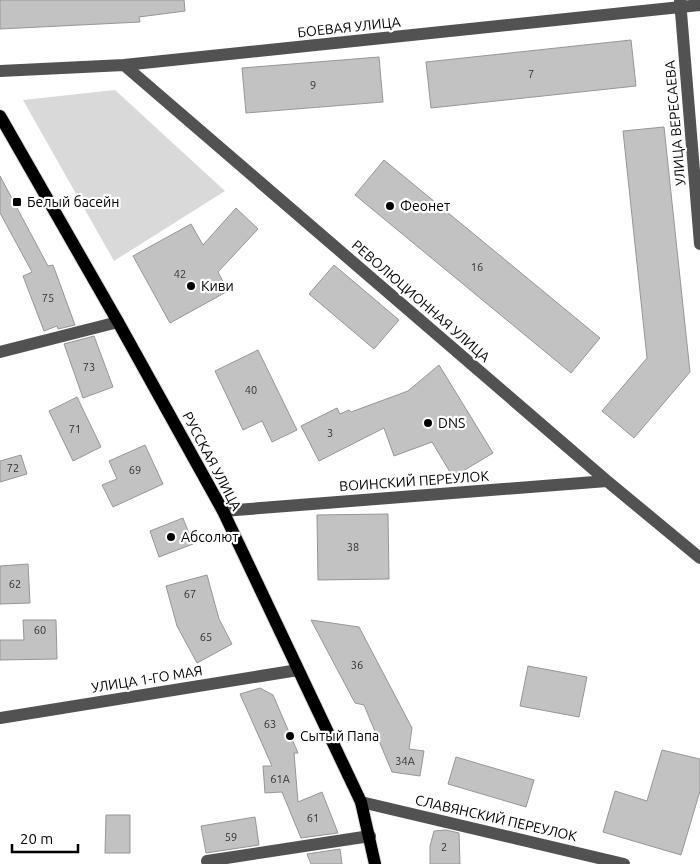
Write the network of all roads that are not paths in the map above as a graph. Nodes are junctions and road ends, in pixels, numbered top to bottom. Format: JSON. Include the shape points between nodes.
{"nodes":[{"id":1,"x":680,"y":3,"type":"edge"},
{"id":2,"x":700,"y":5,"type":"edge"},
{"id":3,"x":124,"y":65,"type":"junction"},
{"id":4,"x":0,"y":71,"type":"edge"},
{"id":5,"x":0,"y":116,"type":"edge"},
{"id":6,"x":700,"y":244,"type":"edge"},
{"id":7,"x":118,"y":322,"type":"junction"},
{"id":8,"x":0,"y":352,"type":"edge"},
{"id":9,"x":607,"y":481,"type":"junction"},
{"id":10,"x":223,"y":512,"type":"junction"},
{"id":11,"x":700,"y":558,"type":"edge"},
{"id":12,"x":298,"y":670,"type":"junction"},
{"id":13,"x":0,"y":718,"type":"edge"},
{"id":14,"x":361,"y":802,"type":"junction"},
{"id":15,"x":370,"y":836,"type":"junction"},
{"id":16,"x":207,"y":861,"type":"dead end"},
{"id":17,"x":375,"y":864,"type":"edge"},
{"id":18,"x":624,"y":864,"type":"edge"}],
"edges":[{"from":1,"to":2,"type":"street","name":"БОЕВАЯ УЛИЦА"},
{"from":1,"to":3,"type":"street","name":"БОЕВАЯ УЛИЦА"},
{"from":1,"to":6,"type":"street","name":"УЛИЦА ВЕРЕСАЕВА"},
{"from":3,"to":4,"type":"street","name":"БОЕВАЯ УЛИЦА"},
{"from":3,"to":9,"type":"street","name":"РЕВОЛЮЦИОННАЯ УЛИЦА"},
{"from":5,"to":7,"type":"main road","name":"РУССКАЯ УЛИЦА"},
{"from":7,"to":8,"type":"street"},
{"from":7,"to":10,"type":"main road","name":"РУССКАЯ УЛИЦА"},
{"from":9,"to":10,"type":"street","name":"ВОИНСКИЙ ПЕРЕУЛОК"},
{"from":9,"to":11,"type":"street","name":"РЕВОЛЮЦИОННАЯ УЛИЦА"},
{"from":10,"to":12,"type":"main road","name":"РУССКАЯ УЛИЦА"},
{"from":12,"to":13,"type":"street","name":"УЛИЦА 1-ГО МАЯ"},
{"from":12,"to":14,"type":"main road","name":"РУССКАЯ УЛИЦА"},
{"from":14,"to":15,"type":"main road","name":"РУССКАЯ УЛИЦА"},
{"from":14,"to":18,"type":"street","name":"СЛАВЯНСКИЙ ПЕРЕУЛОК"},
{"from":15,"to":16,"type":"street"},
{"from":15,"to":17,"type":"main road","name":"РУССКАЯ УЛИЦА"}]}
